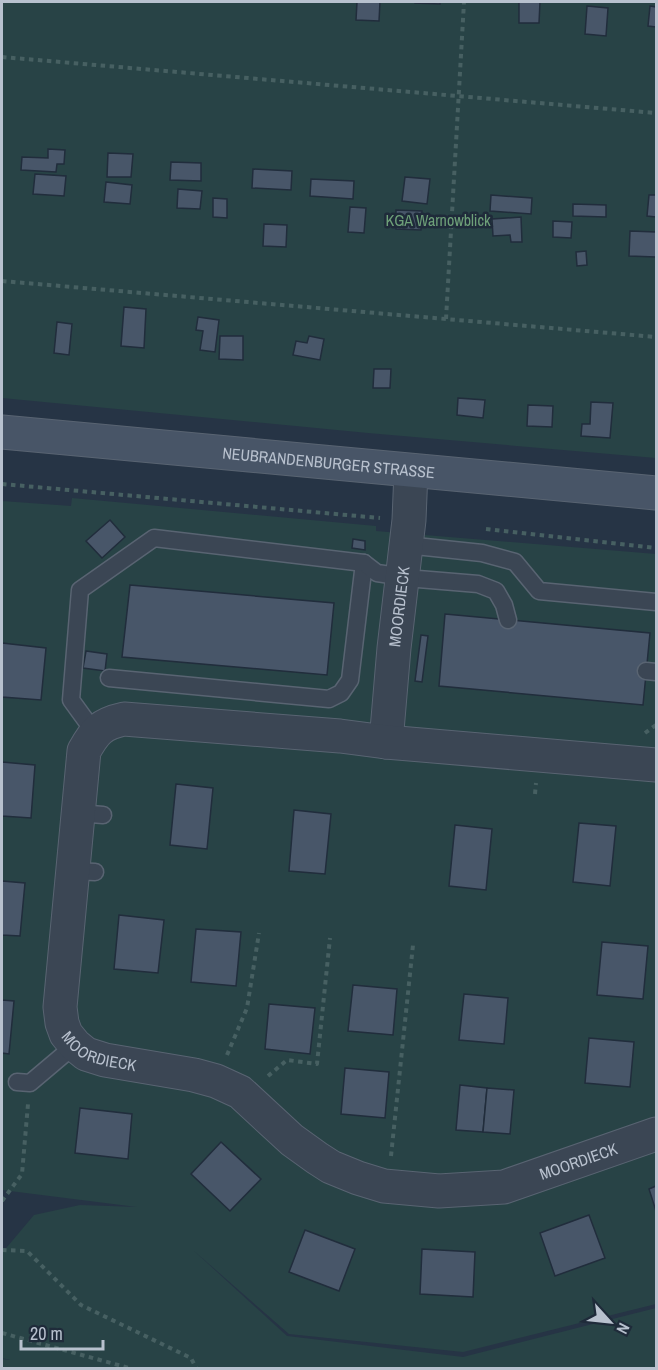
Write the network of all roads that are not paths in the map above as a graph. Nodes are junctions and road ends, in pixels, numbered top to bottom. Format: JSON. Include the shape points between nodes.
{"nodes":[{"id":1,"x":2,"y":432,"type":"edge"},
{"id":2,"x":411,"y":471,"type":"junction"},
{"id":3,"x":657,"y":492,"type":"edge"},
{"id":4,"x":408,"y":532,"type":"junction"},
{"id":5,"x":364,"y":563,"type":"junction"},
{"id":6,"x":402,"y":577,"type":"junction"},
{"id":7,"x":657,"y":602,"type":"edge"},
{"id":8,"x":508,"y":620,"type":"dead end"},
{"id":9,"x":109,"y":678,"type":"dead end"},
{"id":10,"x":95,"y":732,"type":"junction"},
{"id":11,"x":386,"y":742,"type":"junction"},
{"id":12,"x":657,"y":765,"type":"edge"},
{"id":13,"x":75,"y":1045,"type":"junction"},
{"id":14,"x":23,"y":1082,"type":"road end"},
{"id":15,"x":657,"y":1134,"type":"edge"}],
"edges":[{"from":1,"to":2,"type":"main road","name":"NEUBRANDENBURGER STRASSE"},
{"from":2,"to":3,"type":"main road","name":"NEUBRANDENBURGER STRASSE"},
{"from":2,"to":4,"type":"street","name":"MOORDIECK"},
{"from":4,"to":6,"type":"street","name":"MOORDIECK"},
{"from":4,"to":7,"type":"lane","via":[[515,562],[539,591]]},
{"from":5,"to":6,"type":"lane","via":[[377,573]]},
{"from":5,"to":9,"type":"lane","via":[[350,680],[341,693],[329,699]]},
{"from":5,"to":10,"type":"lane","via":[[154,538],[80,590],[70,700]]},
{"from":6,"to":8,"type":"lane","via":[[478,584],[496,591]]},
{"from":6,"to":11,"type":"street","name":"MOORDIECK"},
{"from":10,"to":11,"type":"street","via":[[124,719]]},
{"from":10,"to":13,"type":"street","name":"MOORDIECK","via":[[84,751],[90,814],[60,1007],[66,1034]]},
{"from":11,"to":12,"type":"street"},
{"from":13,"to":14,"type":"lane"},
{"from":13,"to":15,"type":"street","name":"MOORDIECK","via":[[95,1057],[216,1081],[240,1092],[292,1140],[331,1167],[384,1185],[439,1191],[504,1187]]}]}
